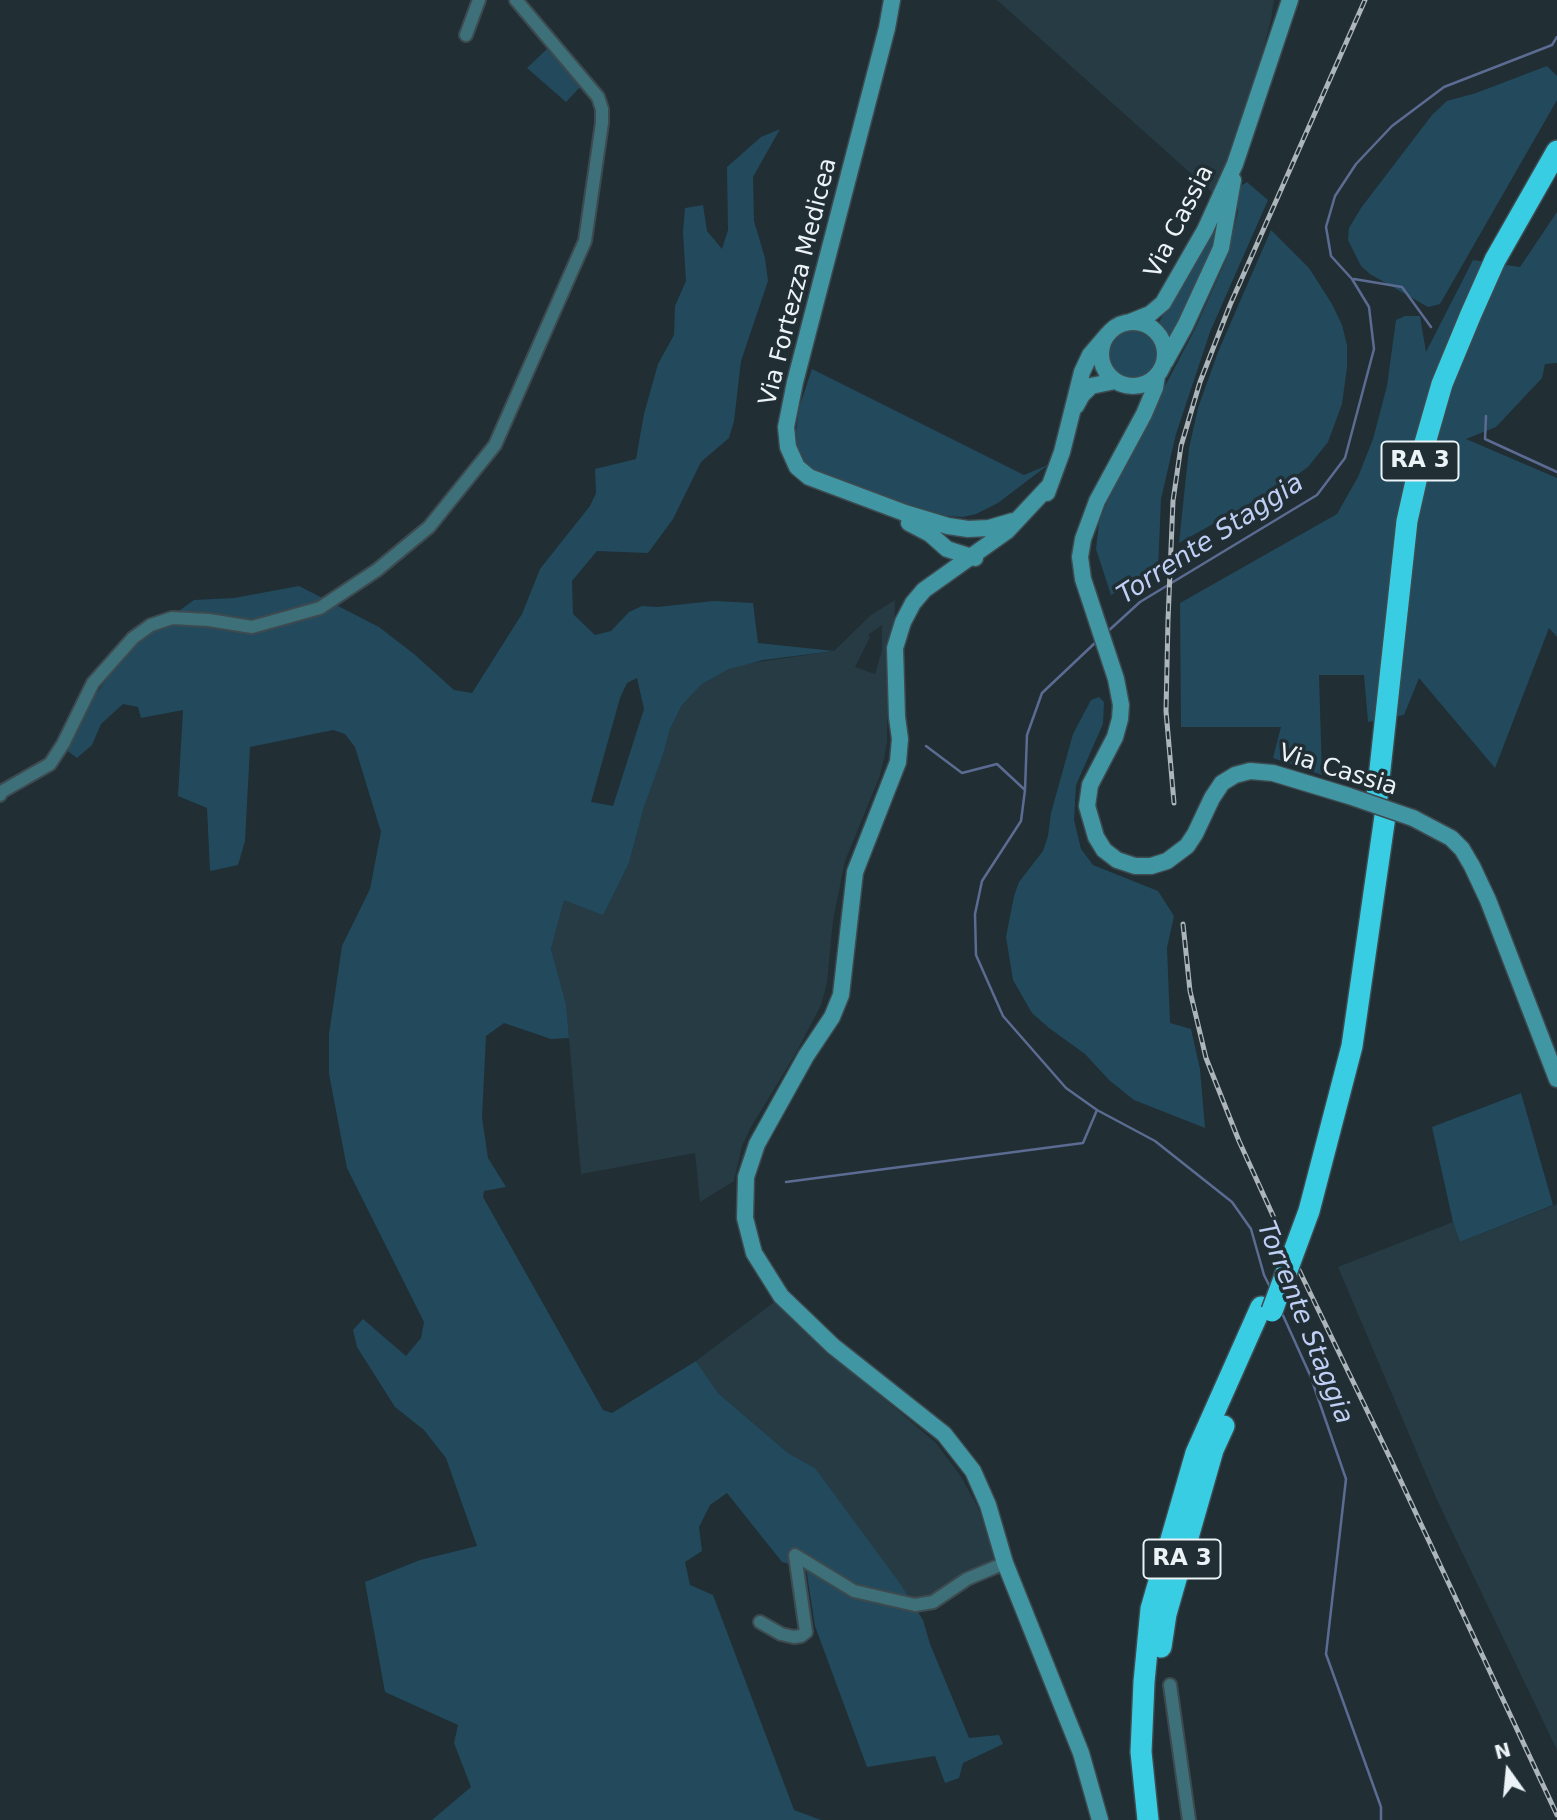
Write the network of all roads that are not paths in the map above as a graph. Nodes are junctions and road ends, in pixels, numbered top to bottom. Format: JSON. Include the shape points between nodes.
{"nodes":[{"id":1,"x":479,"y":0,"type":"edge"},
{"id":2,"x":516,"y":0,"type":"edge"},
{"id":3,"x":892,"y":0,"type":"edge"},
{"id":4,"x":1277,"y":0,"type":"edge"},
{"id":5,"x":1290,"y":0,"type":"edge"},
{"id":6,"x":467,"y":35,"type":"dead end"},
{"id":7,"x":1266,"y":66,"type":"junction"},
{"id":8,"x":1557,"y":151,"type":"edge"},
{"id":9,"x":1235,"y":164,"type":"junction"},
{"id":10,"x":1557,"y":173,"type":"edge"},
{"id":11,"x":1130,"y":322,"type":"junction"},
{"id":12,"x":1108,"y":334,"type":"junction"},
{"id":13,"x":1161,"y":369,"type":"junction"},
{"id":14,"x":1122,"y":384,"type":"junction"},
{"id":15,"x":1073,"y":411,"type":"junction"},
{"id":16,"x":1135,"y":430,"type":"junction"},
{"id":17,"x":801,"y":472,"type":"junction"},
{"id":18,"x":1018,"y":527,"type":"junction"},
{"id":19,"x":943,"y":547,"type":"junction"},
{"id":20,"x":970,"y":557,"type":"junction"},
{"id":21,"x":945,"y":574,"type":"junction"},
{"id":22,"x":896,"y":665,"type":"junction"},
{"id":23,"x":897,"y":717,"type":"junction"},
{"id":24,"x":0,"y":795,"type":"edge"},
{"id":25,"x":1381,"y":807,"type":"junction"},
{"id":26,"x":806,"y":1056,"type":"junction"},
{"id":27,"x":1557,"y":1079,"type":"edge"},
{"id":28,"x":1267,"y":1309,"type":"junction"},
{"id":29,"x":1005,"y":1563,"type":"junction"},
{"id":30,"x":760,"y":1622,"type":"dead end"},
{"id":31,"x":1170,"y":1685,"type":"dead end"},
{"id":32,"x":1100,"y":1820,"type":"edge"},
{"id":33,"x":1148,"y":1820,"type":"edge"},
{"id":34,"x":1158,"y":1820,"type":"edge"},
{"id":35,"x":1189,"y":1820,"type":"edge"}],
"edges":[{"from":1,"to":6,"type":"street"},
{"from":2,"to":24,"type":"street","via":[[598,97],[602,123],[585,240],[495,445],[429,527],[320,608],[252,627],[172,618],[151,625],[93,682],[50,764]]},
{"from":3,"to":17,"type":"main road","name":"Via Fortezza Medicea","via":[[790,404],[787,442]]},
{"from":4,"to":7,"type":"main road"},
{"from":5,"to":7,"type":"main road"},
{"from":7,"to":9,"type":"main road","name":"Via Cassia"},
{"from":8,"to":25,"type":"highway","number":"RA 3","via":[[1495,260],[1442,384],[1423,450],[1404,545]]},
{"from":9,"to":11,"type":"main road","name":"Via Cassia","via":[[1199,243],[1163,303]]},
{"from":9,"to":13,"type":"main road","name":"Via Cassia","via":[[1221,248]]},
{"from":10,"to":25,"type":"highway","number":"RA 3","via":[[1479,318],[1434,449]]},
{"from":11,"to":12,"type":"main road","name":"Via Cassia"},
{"from":11,"to":13,"type":"main road","via":[[1157,333],[1166,351]]},
{"from":12,"to":14,"type":"main road","via":[[1102,365]]},
{"from":12,"to":15,"type":"main road","via":[[1082,372]]},
{"from":13,"to":14,"type":"main road","via":[[1149,382]]},
{"from":13,"to":16,"type":"main road","name":"Via Cassia"},
{"from":14,"to":15,"type":"main road","via":[[1091,386]]},
{"from":14,"to":16,"type":"main road","via":[[1136,409]]},
{"from":15,"to":18,"type":"main road","via":[[1050,485]]},
{"from":16,"to":27,"type":"main road","name":"Via Cassia","bridge":true,"via":[[1097,501],[1080,557],[1121,705],[1117,731],[1090,785],[1087,806],[1096,838],[1117,860],[1135,866],[1167,862],[1187,846],[1222,783],[1250,771],[1273,773],[1413,818],[1451,838],[1472,866]]},
{"from":17,"to":18,"type":"main road","via":[[831,487],[948,526]]},
{"from":17,"to":19,"type":"main road","via":[[819,488],[919,527]]},
{"from":18,"to":20,"type":"main road"},
{"from":18,"to":22,"type":"main road","via":[[1001,549],[923,604]]},
{"from":19,"to":20,"type":"main road"},
{"from":19,"to":21,"type":"main road"},
{"from":20,"to":21,"type":"main road"},
{"from":21,"to":22,"type":"main road","via":[[924,590],[907,612],[896,642]]},
{"from":22,"to":23,"type":"main road"},
{"from":23,"to":26,"type":"main road","via":[[885,771],[843,884],[833,986]]},
{"from":23,"to":26,"type":"main road","via":[[897,766],[853,884],[841,995]]},
{"from":25,"to":28,"type":"highway","number":"RA 3","bridge":true,"via":[[1352,1046],[1304,1209]]},
{"from":26,"to":29,"type":"main road","via":[[750,1162],[744,1211],[752,1248],[781,1296],[799,1315],[944,1434],[973,1471]]},
{"from":28,"to":33,"type":"highway","number":"RA 3","via":[[1196,1453],[1151,1609],[1141,1752]]},
{"from":28,"to":34,"type":"highway","number":"RA 3","via":[[1213,1450],[1166,1615],[1152,1752]]},
{"from":29,"to":30,"type":"street","via":[[933,1602],[915,1605],[854,1591],[795,1555],[807,1632],[794,1637]]},
{"from":29,"to":32,"type":"main road","via":[[1080,1753]]},
{"from":31,"to":35,"type":"street"}]}
